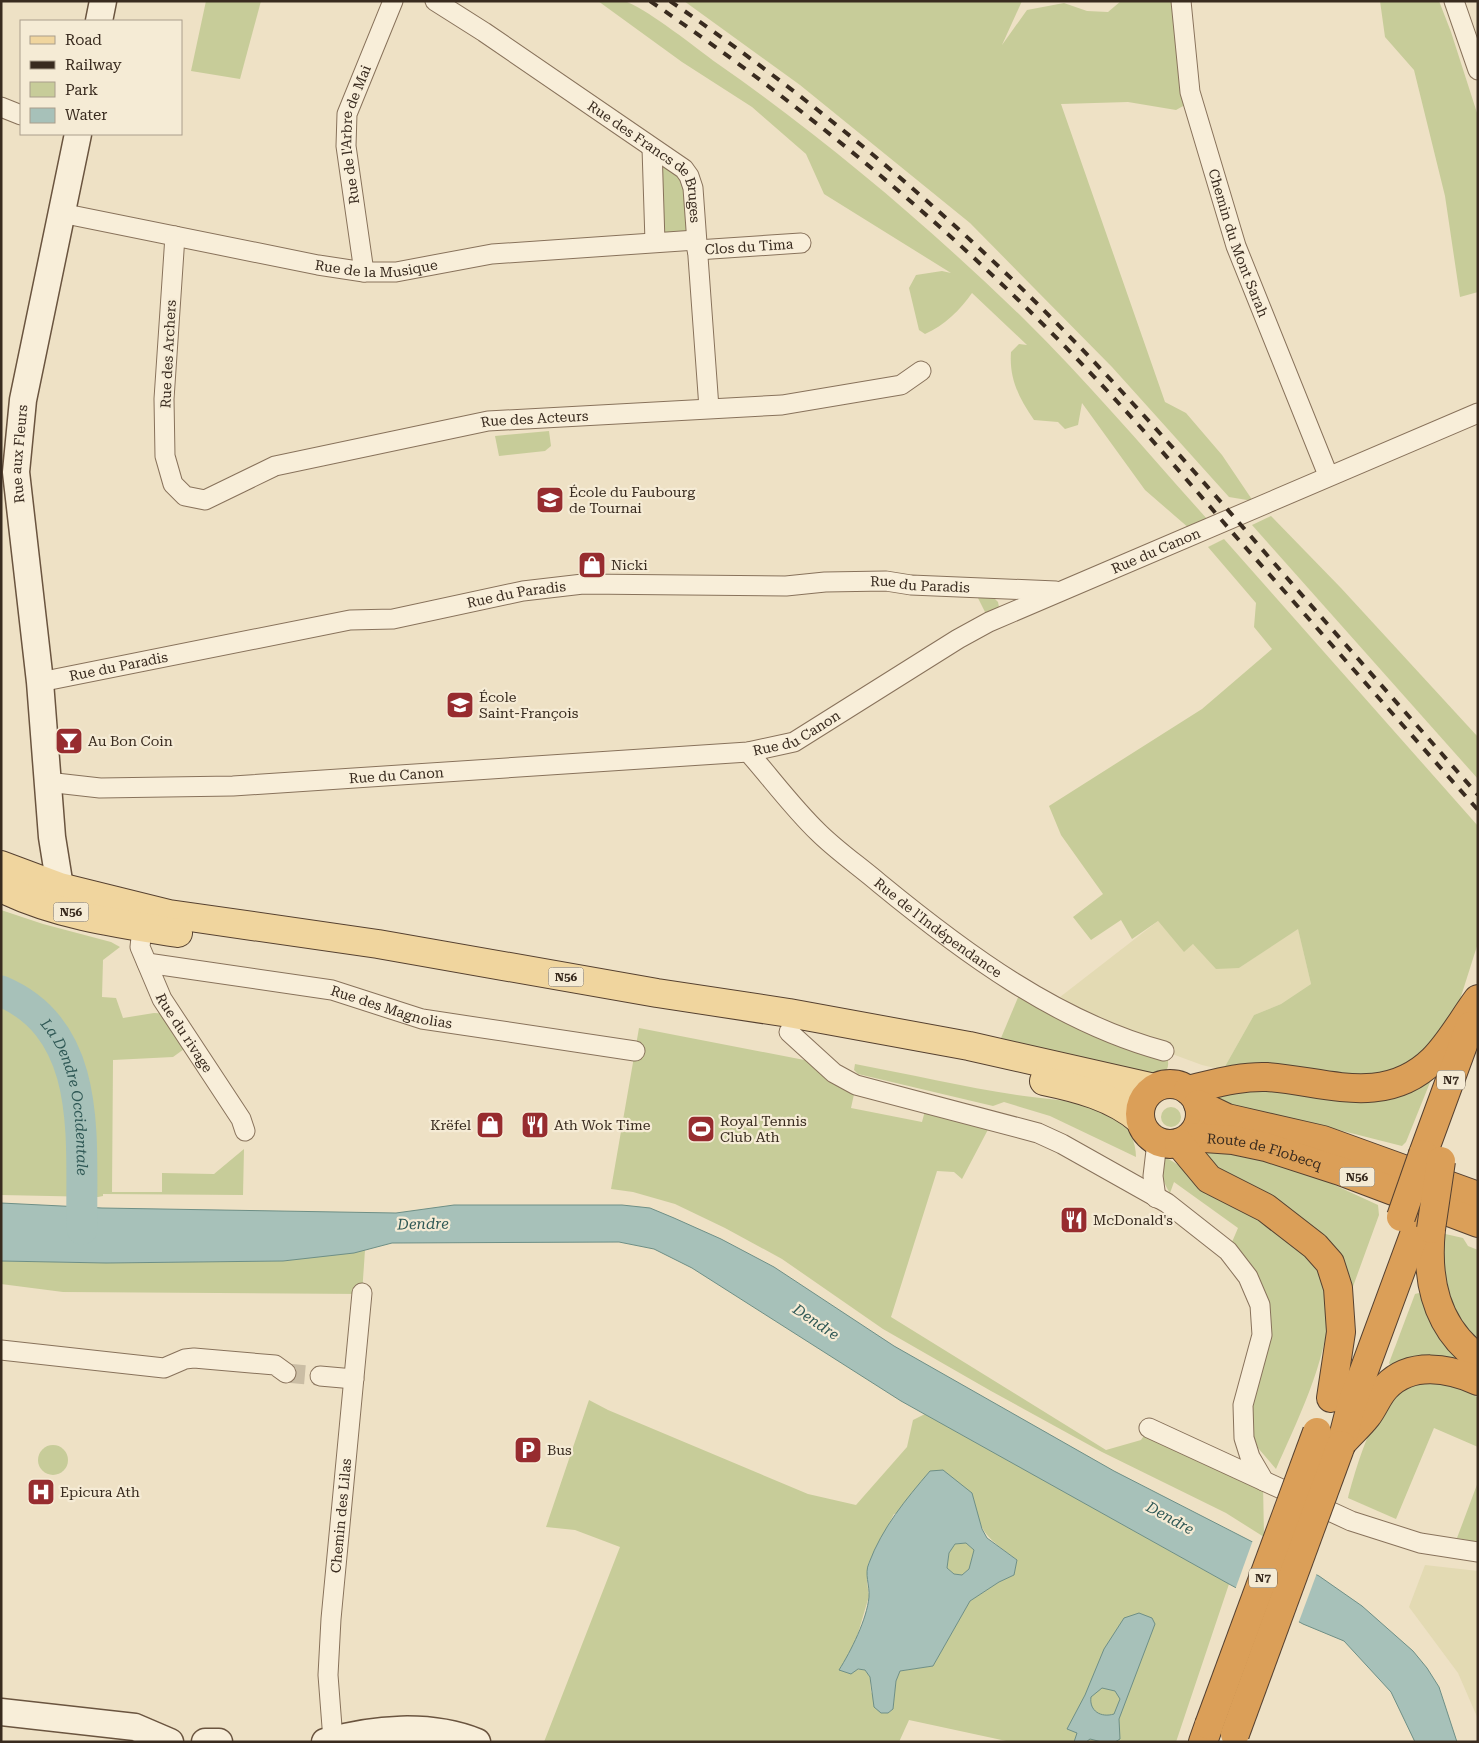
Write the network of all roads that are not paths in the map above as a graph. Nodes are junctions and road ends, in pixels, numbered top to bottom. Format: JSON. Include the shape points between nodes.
{"nodes":[{"id":1,"x":103,"y":1,"type":"edge"},
{"id":2,"x":393,"y":1,"type":"edge"},
{"id":3,"x":435,"y":1,"type":"edge"},
{"id":4,"x":1181,"y":1,"type":"edge"},
{"id":5,"x":1454,"y":1,"type":"edge"},
{"id":6,"x":99,"y":20,"type":"edge"},
{"id":7,"x":1478,"y":70,"type":"edge"},
{"id":8,"x":1,"y":108,"type":"edge"},
{"id":9,"x":20,"y":115,"type":"edge"},
{"id":10,"x":77,"y":135,"type":"edge"},
{"id":11,"x":652,"y":148,"type":"junction"},
{"id":12,"x":61,"y":213,"type":"junction"},
{"id":13,"x":175,"y":236,"type":"junction"},
{"id":14,"x":656,"y":242,"type":"junction"},
{"id":15,"x":801,"y":243,"type":"dead end"},
{"id":16,"x":697,"y":245,"type":"junction"},
{"id":17,"x":364,"y":272,"type":"junction"},
{"id":18,"x":921,"y":371,"type":"dead end"},
{"id":19,"x":709,"y":408,"type":"junction"},
{"id":20,"x":1478,"y":413,"type":"edge"},
{"id":21,"x":169,"y":471,"type":"joint"},
{"id":22,"x":1328,"y":475,"type":"junction"},
{"id":23,"x":1061,"y":591,"type":"junction"},
{"id":24,"x":40,"y":682,"type":"junction"},
{"id":25,"x":748,"y":752,"type":"junction"},
{"id":26,"x":48,"y":782,"type":"junction"},
{"id":27,"x":52,"y":837,"type":"junction"},
{"id":28,"x":6,"y":877,"type":"edge"},
{"id":29,"x":60,"y":887,"type":"junction"},
{"id":30,"x":142,"y":928,"type":"junction"},
{"id":31,"x":147,"y":963,"type":"junction"},
{"id":32,"x":1478,"y":999,"type":"edge"},
{"id":33,"x":1478,"y":1006,"type":"edge"},
{"id":34,"x":789,"y":1032,"type":"junction"},
{"id":35,"x":635,"y":1051,"type":"dead end"},
{"id":36,"x":1164,"y":1051,"type":"dead end"},
{"id":37,"x":1478,"y":1062,"type":"edge"},
{"id":38,"x":1154,"y":1088,"type":"junction"},
{"id":39,"x":1193,"y":1097,"type":"junction"},
{"id":40,"x":246,"y":1131,"type":"dead end"},
{"id":41,"x":1163,"y":1136,"type":"junction"},
{"id":42,"x":1432,"y":1158,"type":"junction"},
{"id":43,"x":1124,"y":1178,"type":"junction"},
{"id":44,"x":1478,"y":1196,"type":"edge"},
{"id":45,"x":1156,"y":1198,"type":"junction"},
{"id":46,"x":1416,"y":1223,"type":"junction"},
{"id":47,"x":1478,"y":1223,"type":"edge"},
{"id":48,"x":362,"y":1293,"type":"dead end"},
{"id":49,"x":1,"y":1350,"type":"edge"},
{"id":50,"x":1478,"y":1358,"type":"edge"},
{"id":51,"x":286,"y":1373,"type":"tunnel mouth"},
{"id":52,"x":320,"y":1376,"type":"tunnel mouth"},
{"id":53,"x":354,"y":1380,"type":"junction"},
{"id":54,"x":1478,"y":1381,"type":"edge"},
{"id":55,"x":1331,"y":1398,"type":"junction"},
{"id":56,"x":1149,"y":1428,"type":"dead end"},
{"id":57,"x":1341,"y":1445,"type":"junction"},
{"id":58,"x":1264,"y":1481,"type":"junction"},
{"id":59,"x":1478,"y":1552,"type":"edge"},
{"id":60,"x":1,"y":1712,"type":"edge"},
{"id":61,"x":1206,"y":1733,"type":"edge"},
{"id":62,"x":1233,"y":1738,"type":"edge"},
{"id":63,"x":329,"y":1741,"type":"edge"},
{"id":64,"x":170,"y":1742,"type":"edge"},
{"id":65,"x":205,"y":1742,"type":"edge"},
{"id":66,"x":219,"y":1742,"type":"edge"},
{"id":67,"x":477,"y":1742,"type":"edge"}],
"edges":[{"from":1,"to":6,"type":"main road"},
{"from":2,"to":17,"type":"street","name":"Rue de l'Arbre de Mai","via":[[347,114],[346,146]]},
{"from":3,"to":11,"type":"street","name":"Rue des Francs de Bruges"},
{"from":4,"to":22,"type":"street","name":"Chemin du Mont Sarah","via":[[1190,92],[1236,246]]},
{"from":5,"to":7,"type":"street"},
{"from":8,"to":9,"type":"street"},
{"from":10,"to":12,"type":"main road","name":"Rue aux Fleurs"},
{"from":11,"to":14,"type":"street"},
{"from":11,"to":16,"type":"street","name":"Rue des Francs de Bruges","via":[[684,168],[689,176]]},
{"from":12,"to":13,"type":"street","name":"Rue de la Musique"},
{"from":12,"to":24,"type":"main road","name":"Rue aux Fleurs","via":[[23,400],[16,472]]},
{"from":13,"to":17,"type":"street","name":"Rue de la Musique"},
{"from":13,"to":21,"type":"street","name":"Rue des Archers","via":[[164,400]]},
{"from":14,"to":16,"type":"street","name":"Rue de la Musique"},
{"from":14,"to":17,"type":"street","name":"Rue de la Musique","via":[[492,254],[396,272]]},
{"from":15,"to":16,"type":"street","name":"Clos du Tima"},
{"from":16,"to":19,"type":"street","name":"Rue des Francs de Bruges"},
{"from":18,"to":19,"type":"street","name":"Rue des Acteurs","via":[[901,385],[782,405]]},
{"from":19,"to":21,"type":"street","name":"Rue des Acteurs","via":[[505,419],[471,424],[275,466],[205,500],[185,496],[173,484]]},
{"from":20,"to":22,"type":"street","name":"Rue du Canon"},
{"from":22,"to":23,"type":"street","name":"Rue du Canon","via":[[1192,537]]},
{"from":23,"to":24,"type":"street","name":"Rue du Paradis","via":[[911,585],[886,581],[786,586],[583,584],[523,591],[393,619],[350,620]]},
{"from":23,"to":25,"type":"street","name":"Rue du Canon","via":[[958,639],[794,742]]},
{"from":24,"to":26,"type":"main road","name":"Rue aux Fleurs"},
{"from":25,"to":26,"type":"street","name":"Rue du Canon","via":[[233,786],[100,788]]},
{"from":25,"to":36,"type":"street","name":"Rue de l'Indépendance","via":[[818,832],[935,929],[1061,1010],[1142,1045]]},
{"from":26,"to":27,"type":"main road","name":"Rue aux Fleurs"},
{"from":27,"to":28,"type":"main road","via":[[37,867]]},
{"from":27,"to":29,"type":"main road","name":"Rue aux Fleurs"},
{"from":28,"to":29,"type":"main road","number":"N56"},
{"from":28,"to":30,"type":"main road","number":"N56","via":[[44,904]]},
{"from":29,"to":38,"type":"main road","number":"N56","via":[[169,914],[378,944],[960,1045]]},
{"from":30,"to":31,"type":"street","name":"Rue du rivage","via":[[140,947]]},
{"from":30,"to":34,"type":"main road","number":"N56","via":[[373,960]]},
{"from":31,"to":35,"type":"street","name":"Rue des Magnolias","via":[[332,990],[422,1019]]},
{"from":31,"to":40,"type":"street","name":"Rue du rivage","via":[[162,999]]},
{"from":32,"to":39,"type":"highway","via":[[1454,1036],[1432,1060],[1415,1074],[1397,1082],[1376,1088],[1353,1089],[1247,1078]]},
{"from":33,"to":42,"type":"highway","number":"N7"},
{"from":34,"to":41,"type":"main road","number":"N56","via":[[1052,1083],[1108,1098]]},
{"from":34,"to":43,"type":"street","via":[[834,1073],[856,1085],[1048,1137]]},
{"from":37,"to":42,"type":"highway"},
{"from":38,"to":39,"type":"highway","number":"N56","via":[[1165,1084],[1177,1085]]},
{"from":38,"to":41,"type":"highway","via":[[1142,1102]]},
{"from":39,"to":41,"type":"highway","via":[[1199,1122]]},
{"from":39,"to":44,"type":"highway","name":"Route de Flobecq","number":"N56","via":[[1227,1118],[1323,1140]]},
{"from":41,"to":43,"type":"street","via":[[1132,1174]]},
{"from":41,"to":45,"type":"street","via":[[1153,1176]]},
{"from":41,"to":47,"type":"highway","name":"Route de Flobecq","number":"N56","via":[[1233,1140],[1266,1147]]},
{"from":41,"to":55,"type":"highway","via":[[1208,1179],[1266,1208],[1315,1246],[1330,1263],[1338,1288],[1341,1332]]},
{"from":42,"to":46,"type":"highway","number":"N7","bridge":true},
{"from":43,"to":45,"type":"street"},
{"from":45,"to":58,"type":"street","via":[[1228,1251],[1253,1287],[1260,1305],[1262,1334],[1245,1391],[1242,1418],[1250,1458]]},
{"from":46,"to":50,"type":"highway","via":[[1445,1324]]},
{"from":46,"to":55,"type":"highway","number":"N7"},
{"from":46,"to":57,"type":"highway","number":"N7","via":[[1351,1406]]},
{"from":48,"to":53,"type":"street","name":"Chemin des Lilas"},
{"from":49,"to":51,"type":"street","via":[[164,1368],[194,1358],[275,1365]]},
{"from":52,"to":53,"type":"street"},
{"from":53,"to":63,"type":"street","name":"Chemin des Lilas","via":[[331,1619]]},
{"from":54,"to":57,"type":"highway","via":[[1441,1369],[1425,1369],[1398,1378],[1387,1386],[1368,1416]]},
{"from":55,"to":61,"type":"highway","number":"N7","bridge":true},
{"from":56,"to":58,"type":"street"},
{"from":57,"to":62,"type":"highway","number":"N7","bridge":true},
{"from":58,"to":59,"type":"street","via":[[1351,1520],[1420,1543]]},
{"from":60,"to":64,"type":"main road","via":[[136,1727]]},
{"from":63,"to":67,"type":"main road","via":[[412,1729],[448,1733]]},
{"from":65,"to":66,"type":"main road"}]}
